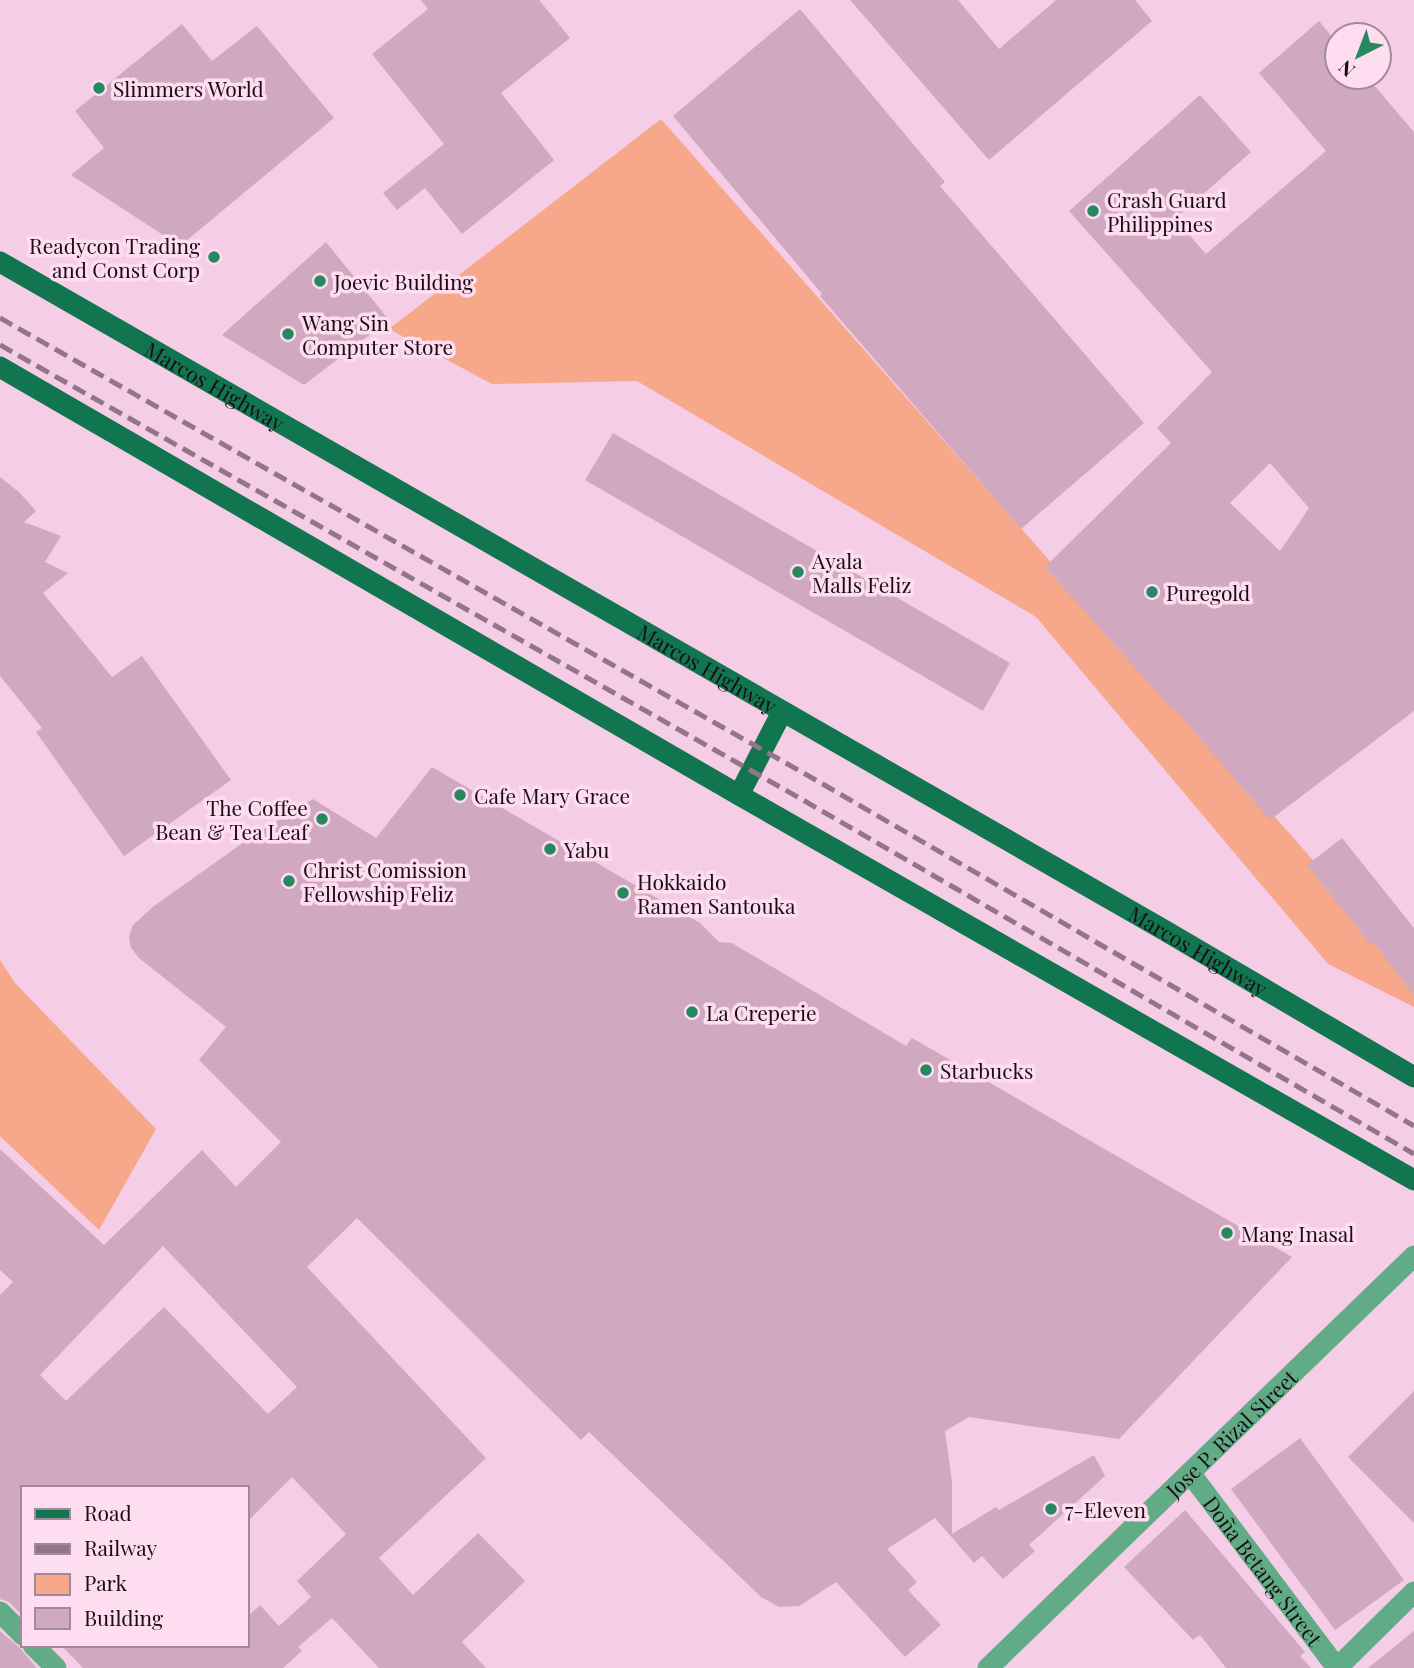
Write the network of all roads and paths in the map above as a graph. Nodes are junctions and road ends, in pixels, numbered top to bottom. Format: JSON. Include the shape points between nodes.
{"nodes":[{"id":1,"x":0,"y":262,"type":"edge"},
{"id":2,"x":0,"y":367,"type":"edge"},
{"id":3,"x":782,"y":712,"type":"junction"},
{"id":4,"x":739,"y":795,"type":"junction"},
{"id":5,"x":1414,"y":1077,"type":"edge"},
{"id":6,"x":1414,"y":1180,"type":"edge"},
{"id":7,"x":1414,"y":1256,"type":"edge"},
{"id":8,"x":1189,"y":1473,"type":"junction"},
{"id":9,"x":1414,"y":1592,"type":"edge"},
{"id":10,"x":0,"y":1612,"type":"edge"},
{"id":11,"x":21,"y":1633,"type":"edge"},
{"id":12,"x":35,"y":1647,"type":"edge"},
{"id":13,"x":56,"y":1668,"type":"edge"},
{"id":14,"x":988,"y":1668,"type":"edge"},
{"id":15,"x":1337,"y":1668,"type":"edge"}],
"edges":[{"from":1,"to":3,"type":"main road","name":"Marcos Highway"},
{"from":2,"to":4,"type":"main road"},
{"from":3,"to":4,"type":"main road"},
{"from":3,"to":5,"type":"main road","name":"Marcos Highway"},
{"from":4,"to":6,"type":"main road"},
{"from":7,"to":8,"type":"street","name":"Jose P. Rizal Street"},
{"from":8,"to":14,"type":"street","name":"Jose P. Rizal Street"},
{"from":8,"to":15,"type":"street","name":"Doña Betang Street"},
{"from":9,"to":15,"type":"street"},
{"from":10,"to":11,"type":"street"},
{"from":12,"to":13,"type":"street"}]}
